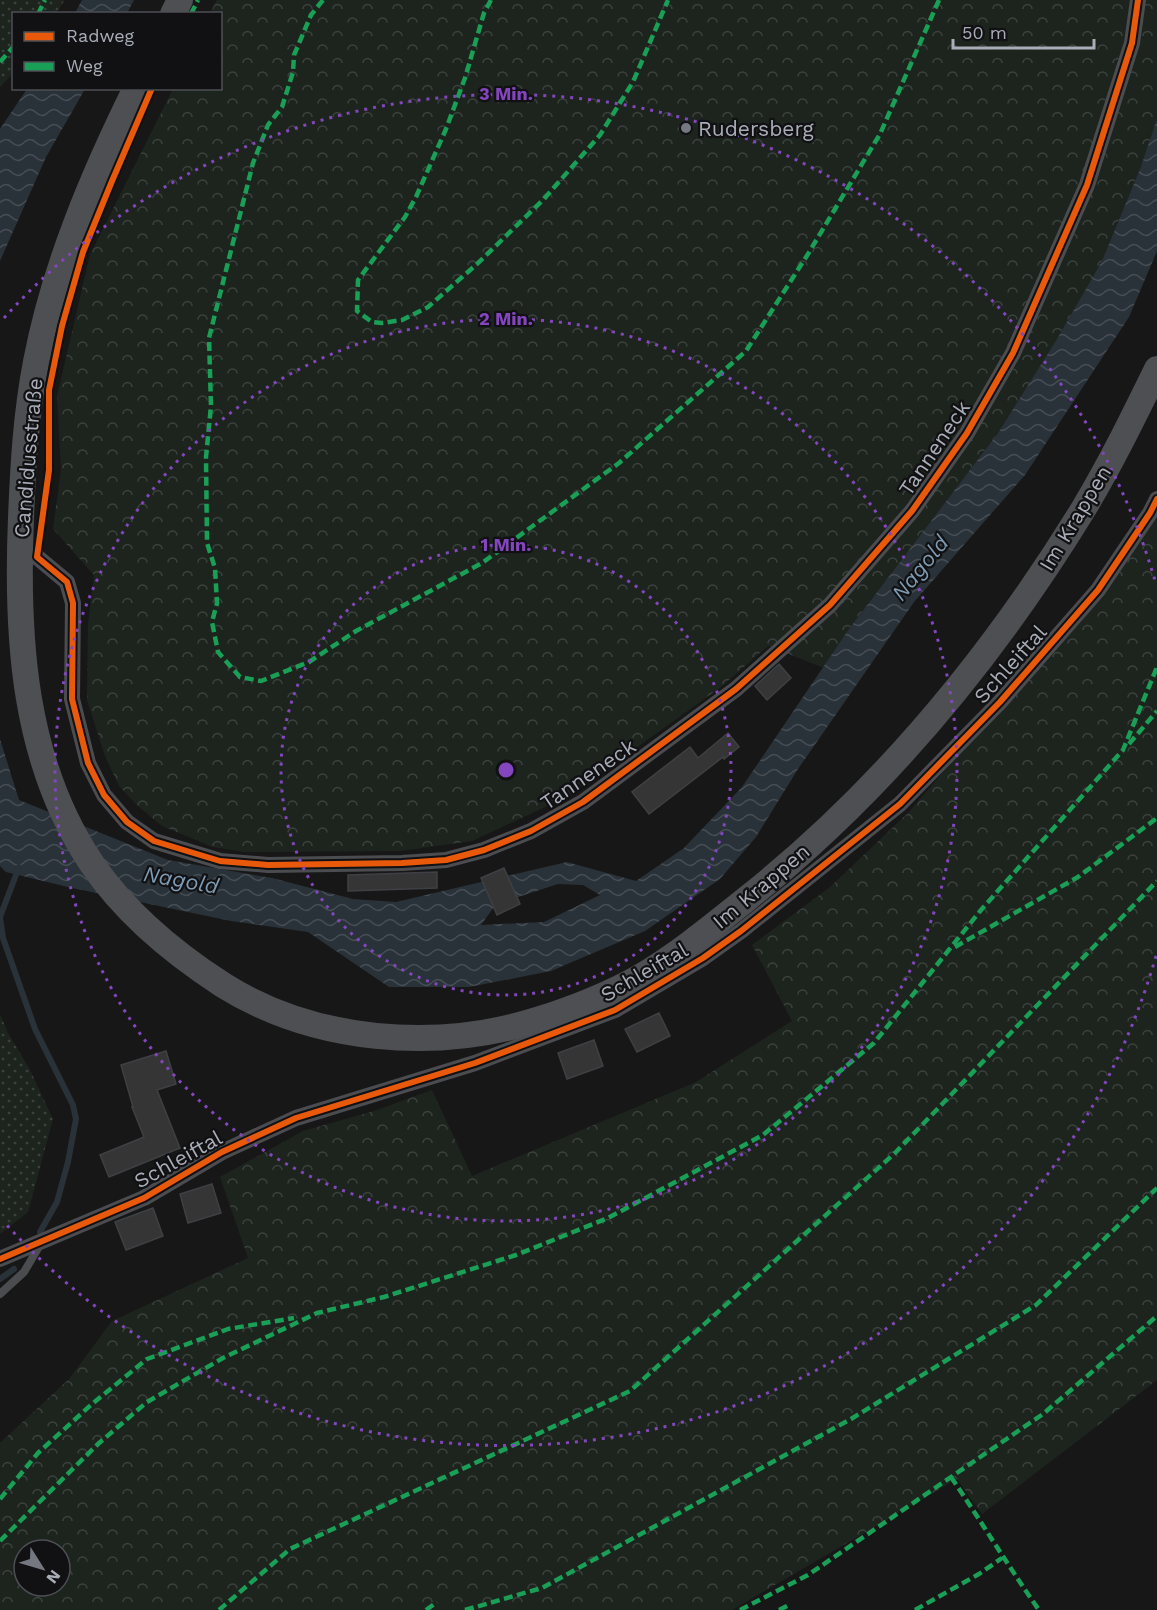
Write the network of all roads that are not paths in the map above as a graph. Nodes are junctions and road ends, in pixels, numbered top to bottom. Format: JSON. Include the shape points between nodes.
{"nodes":[{"id":1,"x":1138,"y":0,"type":"edge"},
{"id":2,"x":135,"y":90,"type":"edge"},
{"id":3,"x":1157,"y":369,"type":"edge"},
{"id":4,"x":1157,"y":499,"type":"edge"},
{"id":5,"x":19,"y":556,"type":"junction"},
{"id":6,"x":46,"y":771,"type":"joint"},
{"id":7,"x":42,"y":1242,"type":"junction"},
{"id":8,"x":0,"y":1259,"type":"edge"},
{"id":9,"x":0,"y":1294,"type":"edge"}],
"edges":[{"from":1,"to":5,"type":"street","name":"Tanneneck","via":[[1132,43],[1087,185],[1013,353],[967,433],[912,511],[830,605],[736,689],[583,802],[531,831],[446,860],[402,863],[268,865],[220,861],[154,841],[127,822],[104,795],[88,763],[72,699],[73,603],[67,582],[37,557]]},
{"from":2,"to":5,"type":"main road","name":"Candidusstraße","via":[[86,197],[58,276],[36,361],[24,450]]},
{"from":3,"to":6,"type":"main road","name":"Im Krappen","via":[[1085,505],[1033,586],[975,667],[866,792],[789,865],[692,942],[638,978],[535,1021],[485,1033],[428,1038],[368,1035],[270,1011],[191,964],[123,902],[91,862]]},
{"from":4,"to":7,"type":"street","name":"Schleiftal","via":[[1098,590],[1000,702],[900,804],[703,958],[615,1011],[475,1063],[296,1118],[222,1152],[144,1198]]},
{"from":5,"to":6,"type":"main road","name":"Candidusstraße","via":[[23,659],[31,717]]},
{"from":7,"to":8,"type":"street","name":"Schleiftal"},
{"from":7,"to":9,"type":"lane","via":[[24,1272]]}]}
